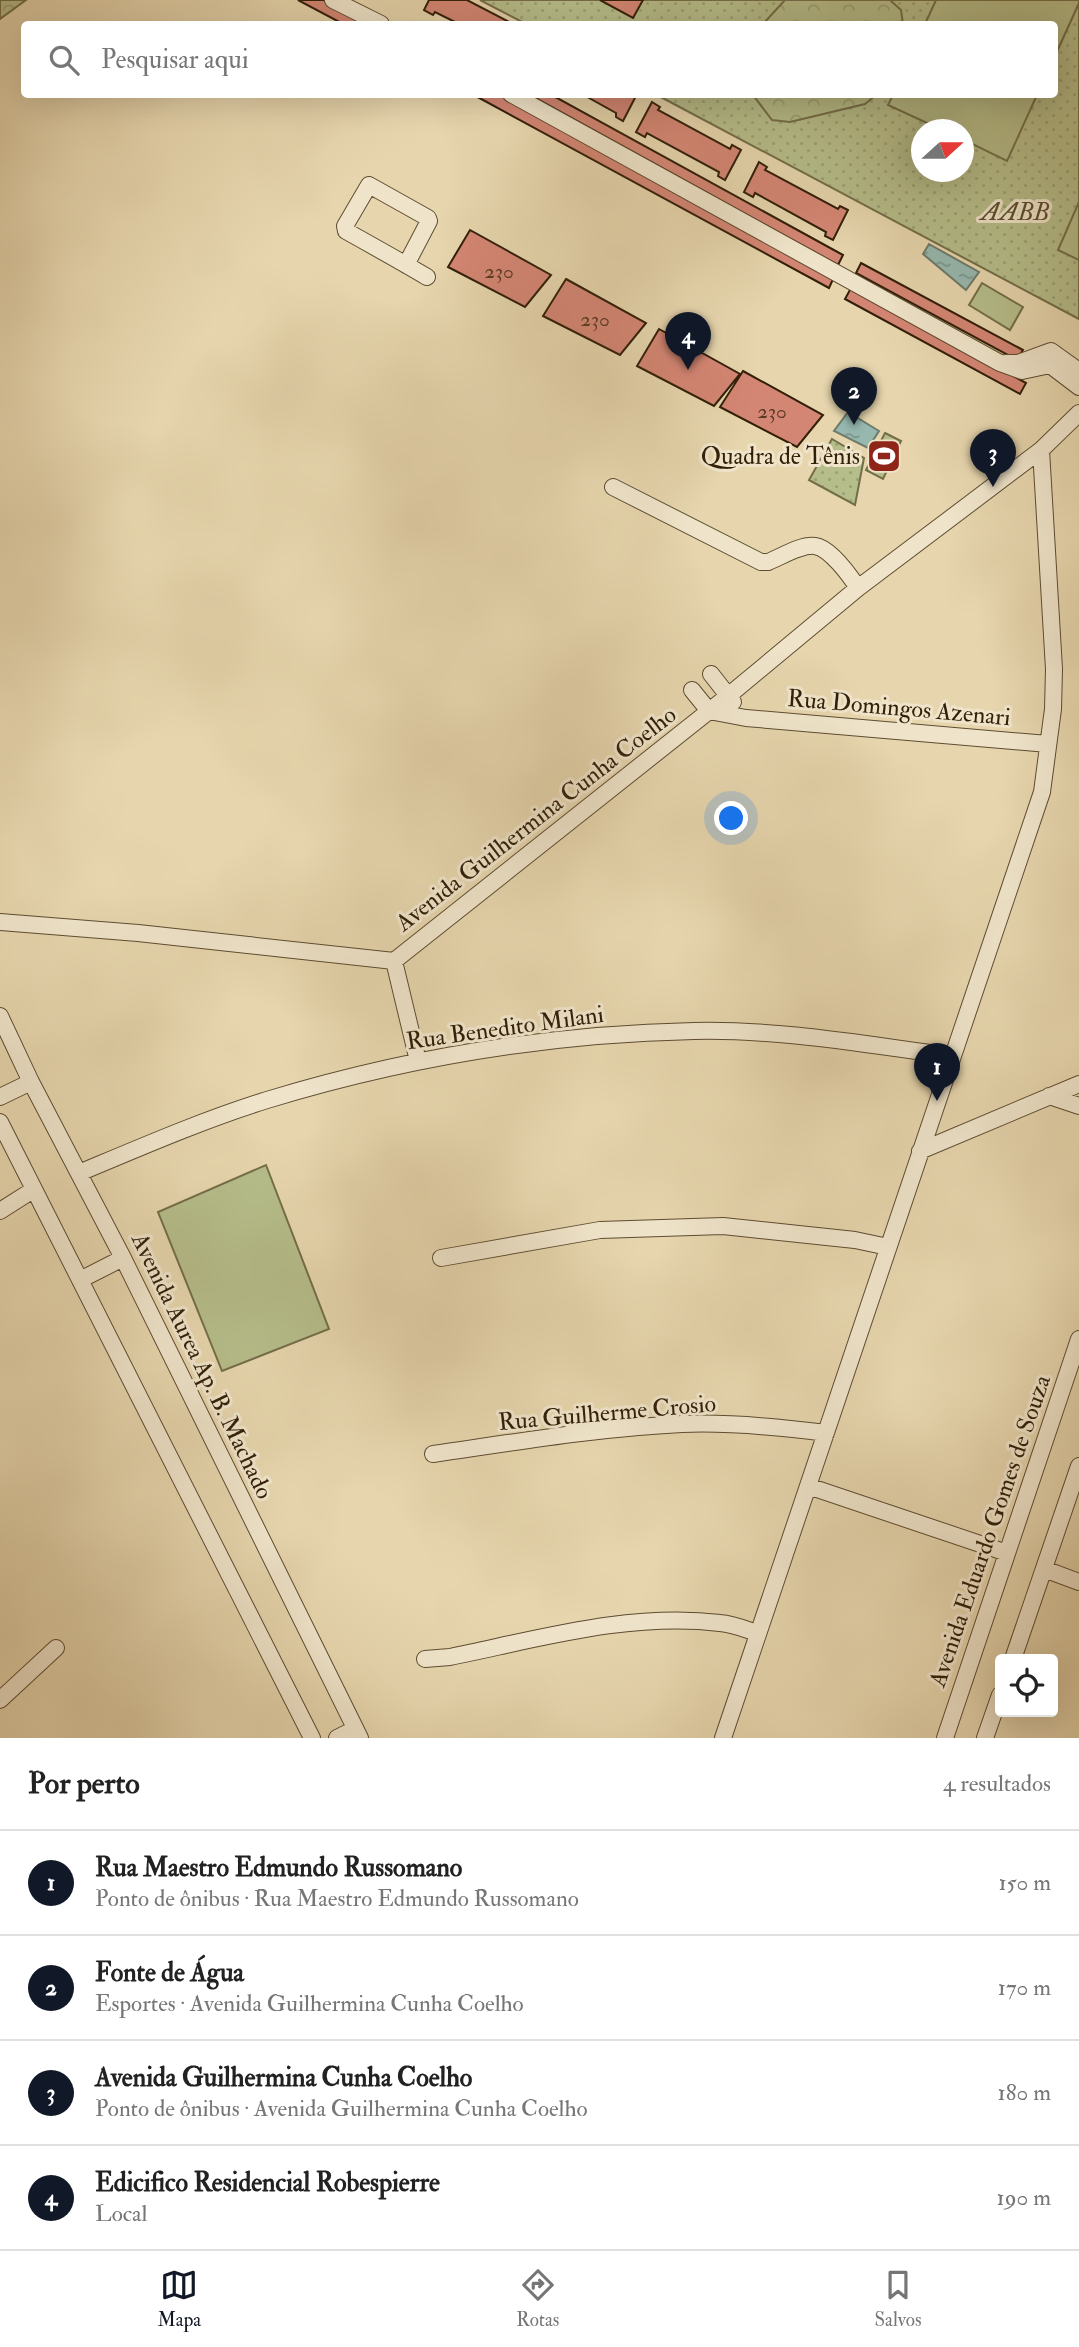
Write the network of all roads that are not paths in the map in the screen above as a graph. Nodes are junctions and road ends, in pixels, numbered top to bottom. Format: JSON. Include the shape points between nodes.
{"nodes":[{"id":1,"x":333,"y":0,"type":"edge"},
{"id":2,"x":375,"y":21,"type":"edge"},
{"id":3,"x":518,"y":98,"type":"edge"},
{"id":4,"x":406,"y":265,"type":"junction"},
{"id":5,"x":426,"y":276,"type":"dead end"},
{"id":6,"x":1000,"y":363,"type":"junction"},
{"id":7,"x":1079,"y":371,"type":"edge"},
{"id":8,"x":1079,"y":387,"type":"edge"},
{"id":9,"x":1079,"y":413,"type":"edge"},
{"id":10,"x":1041,"y":450,"type":"junction"},
{"id":11,"x":612,"y":488,"type":"dead end"},
{"id":12,"x":858,"y":588,"type":"junction"},
{"id":13,"x":711,"y":674,"type":"dead end"},
{"id":14,"x":692,"y":690,"type":"dead end"},
{"id":15,"x":728,"y":696,"type":"junction"},
{"id":16,"x":709,"y":711,"type":"junction"},
{"id":17,"x":746,"y":718,"type":"junction"},
{"id":18,"x":1048,"y":744,"type":"junction"},
{"id":19,"x":0,"y":922,"type":"edge"},
{"id":20,"x":394,"y":961,"type":"junction"},
{"id":21,"x":0,"y":1016,"type":"edge"},
{"id":22,"x":953,"y":1056,"type":"junction"},
{"id":23,"x":418,"y":1061,"type":"junction"},
{"id":24,"x":31,"y":1082,"type":"junction"},
{"id":25,"x":1079,"y":1084,"type":"edge"},
{"id":26,"x":1049,"y":1096,"type":"junction"},
{"id":27,"x":0,"y":1097,"type":"edge"},
{"id":28,"x":1079,"y":1105,"type":"edge"},
{"id":29,"x":0,"y":1122,"type":"edge"},
{"id":30,"x":920,"y":1152,"type":"junction"},
{"id":31,"x":79,"y":1173,"type":"junction"},
{"id":32,"x":33,"y":1190,"type":"junction"},
{"id":33,"x":0,"y":1211,"type":"edge"},
{"id":34,"x":888,"y":1247,"type":"junction"},
{"id":35,"x":123,"y":1258,"type":"junction"},
{"id":36,"x":441,"y":1258,"type":"dead end"},
{"id":37,"x":80,"y":1280,"type":"junction"},
{"id":38,"x":1079,"y":1339,"type":"edge"},
{"id":39,"x":826,"y":1433,"type":"junction"},
{"id":40,"x":433,"y":1454,"type":"dead end"},
{"id":41,"x":1079,"y":1466,"type":"edge"},
{"id":42,"x":808,"y":1486,"type":"junction"},
{"id":43,"x":1007,"y":1553,"type":"junction"},
{"id":44,"x":1044,"y":1569,"type":"junction"},
{"id":45,"x":1079,"y":1582,"type":"edge"},
{"id":46,"x":757,"y":1633,"type":"junction"},
{"id":47,"x":56,"y":1648,"type":"dead end"},
{"id":48,"x":1015,"y":1654,"type":"edge"},
{"id":49,"x":425,"y":1660,"type":"dead end"},
{"id":50,"x":0,"y":1700,"type":"edge"},
{"id":51,"x":995,"y":1709,"type":"edge"},
{"id":52,"x":358,"y":1734,"type":"edge"},
{"id":53,"x":312,"y":1738,"type":"edge"},
{"id":54,"x":337,"y":1738,"type":"edge"},
{"id":55,"x":723,"y":1738,"type":"edge"},
{"id":56,"x":945,"y":1738,"type":"edge"},
{"id":57,"x":985,"y":1738,"type":"edge"}],
"edges":[{"from":1,"to":2,"type":"street"},
{"from":3,"to":6,"type":"street"},
{"from":4,"to":4,"type":"street","via":[[429,220],[369,185],[346,231]]},
{"from":4,"to":5,"type":"street"},
{"from":6,"to":7,"type":"street","via":[[1018,363],[1051,351]]},
{"from":6,"to":8,"type":"street","via":[[1022,372],[1050,365]]},
{"from":9,"to":10,"type":"street","name":"Avenida Guilhermina Cunha Coelho"},
{"from":10,"to":12,"type":"street","name":"Avenida Guilhermina Cunha Coelho"},
{"from":10,"to":18,"type":"street","via":[[1054,669]]},
{"from":11,"to":12,"type":"street","via":[[761,562],[820,547],[842,565]]},
{"from":12,"to":15,"type":"street","name":"Avenida Guilhermina Cunha Coelho"},
{"from":13,"to":15,"type":"street"},
{"from":14,"to":16,"type":"street"},
{"from":15,"to":16,"type":"street","name":"Avenida Guilhermina Cunha Coelho"},
{"from":15,"to":17,"type":"street"},
{"from":16,"to":17,"type":"street","name":"Rua Domingos Azenari"},
{"from":16,"to":20,"type":"street","name":"Avenida Guilhermina Cunha Coelho"},
{"from":17,"to":18,"type":"street","name":"Rua Domingos Azenari"},
{"from":18,"to":22,"type":"street","via":[[1042,792]]},
{"from":19,"to":20,"type":"street","name":"Avenida Guilhermina Cunha Coelho"},
{"from":20,"to":23,"type":"street"},
{"from":21,"to":24,"type":"street","name":"Avenida Aurea Ap. B. Machado"},
{"from":22,"to":23,"type":"street","name":"Rua Benedito Milani","via":[[798,1036],[697,1031],[588,1037]]},
{"from":22,"to":30,"type":"street"},
{"from":23,"to":31,"type":"street","name":"Rua Benedito Milani","via":[[265,1101]]},
{"from":24,"to":27,"type":"street"},
{"from":24,"to":31,"type":"street","name":"Avenida Aurea Ap. B. Machado"},
{"from":25,"to":26,"type":"street"},
{"from":26,"to":28,"type":"street"},
{"from":26,"to":30,"type":"street"},
{"from":29,"to":32,"type":"street"},
{"from":30,"to":34,"type":"street"},
{"from":31,"to":35,"type":"street","name":"Avenida Aurea Ap. B. Machado"},
{"from":32,"to":33,"type":"street"},
{"from":32,"to":37,"type":"street"},
{"from":34,"to":36,"type":"street","via":[[723,1226],[600,1230]]},
{"from":34,"to":39,"type":"street"},
{"from":35,"to":37,"type":"street"},
{"from":35,"to":52,"type":"street","name":"Avenida Aurea Ap. B. Machado"},
{"from":37,"to":53,"type":"street"},
{"from":38,"to":43,"type":"street","name":"Avenida Eduardo Gomes de Souza"},
{"from":39,"to":40,"type":"street","name":"Rua Guilherme Crosio","via":[[684,1424]]},
{"from":39,"to":42,"type":"street"},
{"from":41,"to":44,"type":"street"},
{"from":42,"to":43,"type":"street"},
{"from":42,"to":46,"type":"street"},
{"from":43,"to":56,"type":"street","name":"Avenida Eduardo Gomes de Souza"},
{"from":44,"to":45,"type":"street"},
{"from":44,"to":48,"type":"street"},
{"from":46,"to":49,"type":"street","via":[[722,1623],[602,1626]]},
{"from":46,"to":55,"type":"street"},
{"from":47,"to":50,"type":"street"},
{"from":51,"to":57,"type":"street"},
{"from":52,"to":54,"type":"street"}]}
